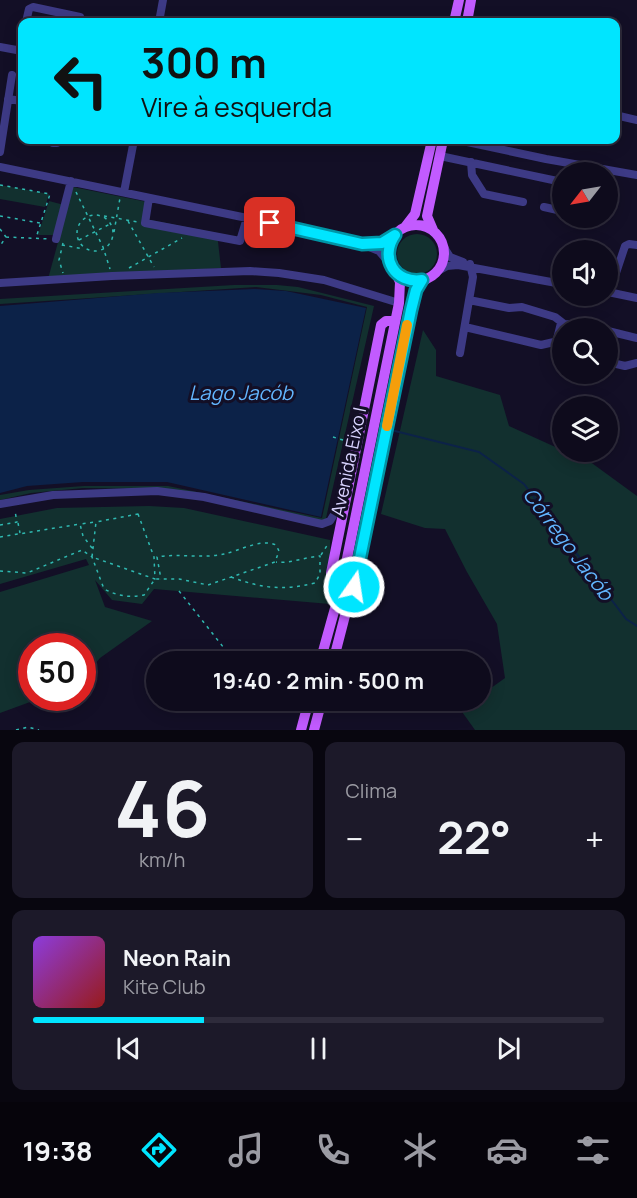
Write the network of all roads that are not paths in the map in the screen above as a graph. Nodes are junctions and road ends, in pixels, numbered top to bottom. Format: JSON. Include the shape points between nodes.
{"nodes":[{"id":1,"x":163,"y":0,"type":"edge"},
{"id":2,"x":459,"y":0,"type":"edge"},
{"id":3,"x":471,"y":0,"type":"edge"},
{"id":4,"x":80,"y":17,"type":"dead end"},
{"id":5,"x":27,"y":18,"type":"edge"},
{"id":6,"x":67,"y":18,"type":"edge"},
{"id":7,"x":75,"y":18,"type":"edge"},
{"id":8,"x":160,"y":18,"type":"edge"},
{"id":9,"x":455,"y":18,"type":"edge"},
{"id":10,"x":468,"y":18,"type":"edge"},
{"id":11,"x":0,"y":46,"type":"edge"},
{"id":12,"x":18,"y":50,"type":"edge"},
{"id":13,"x":12,"y":75,"type":"dead end"},
{"id":14,"x":8,"y":99,"type":"junction"},
{"id":15,"x":18,"y":100,"type":"edge"},
{"id":16,"x":620,"y":116,"type":"edge"},
{"id":17,"x":637,"y":120,"type":"edge"},
{"id":18,"x":133,"y":144,"type":"edge"},
{"id":19,"x":431,"y":144,"type":"edge"},
{"id":20,"x":442,"y":144,"type":"edge"},
{"id":21,"x":477,"y":144,"type":"edge"},
{"id":22,"x":0,"y":152,"type":"edge"},
{"id":23,"x":440,"y":156,"type":"junction"},
{"id":24,"x":471,"y":162,"type":"junction"},
{"id":25,"x":0,"y":167,"type":"edge"},
{"id":26,"x":637,"y":175,"type":"edge"},
{"id":27,"x":552,"y":180,"type":"edge"},
{"id":28,"x":73,"y":185,"type":"junction"},
{"id":29,"x":123,"y":192,"type":"junction"},
{"id":30,"x":149,"y":198,"type":"junction"},
{"id":31,"x":523,"y":202,"type":"dead end"},
{"id":32,"x":544,"y":207,"type":"dead end"},
{"id":33,"x":552,"y":209,"type":"edge"},
{"id":34,"x":247,"y":218,"type":"junction"},
{"id":35,"x":404,"y":228,"type":"junction"},
{"id":36,"x":433,"y":231,"type":"junction"},
{"id":37,"x":395,"y":235,"type":"junction"},
{"id":38,"x":56,"y":241,"type":"road end"},
{"id":39,"x":362,"y":244,"type":"junction"},
{"id":40,"x":637,"y":245,"type":"edge"},
{"id":41,"x":443,"y":246,"type":"junction"},
{"id":42,"x":471,"y":266,"type":"junction"},
{"id":43,"x":392,"y":267,"type":"junction"},
{"id":44,"x":618,"y":268,"type":"edge"},
{"id":45,"x":438,"y":272,"type":"junction"},
{"id":46,"x":422,"y":280,"type":"junction"},
{"id":47,"x":552,"y":282,"type":"edge"},
{"id":48,"x":0,"y":283,"type":"edge"},
{"id":49,"x":618,"y":294,"type":"edge"},
{"id":50,"x":637,"y":298,"type":"edge"},
{"id":51,"x":469,"y":300,"type":"junction"},
{"id":52,"x":399,"y":303,"type":"junction"},
{"id":53,"x":556,"y":318,"type":"edge"},
{"id":54,"x":395,"y":321,"type":"junction"},
{"id":55,"x":465,"y":327,"type":"junction"},
{"id":56,"x":618,"y":333,"type":"edge"},
{"id":57,"x":637,"y":338,"type":"edge"},
{"id":58,"x":552,"y":346,"type":"edge"},
{"id":59,"x":460,"y":353,"type":"dead end"},
{"id":60,"x":637,"y":363,"type":"edge"},
{"id":61,"x":618,"y":364,"type":"edge"},
{"id":62,"x":0,"y":504,"type":"edge"},
{"id":63,"x":344,"y":507,"type":"junction"},
{"id":64,"x":338,"y":594,"type":"junction"},
{"id":65,"x":323,"y":651,"type":"edge"},
{"id":66,"x":336,"y":651,"type":"edge"},
{"id":67,"x":306,"y":711,"type":"edge"},
{"id":68,"x":320,"y":711,"type":"edge"},
{"id":69,"x":316,"y":728,"type":"edge"},
{"id":70,"x":301,"y":730,"type":"edge"}],
"edges":[{"from":1,"to":8,"type":"street"},
{"from":2,"to":9,"type":"main road"},
{"from":3,"to":10,"type":"main road"},
{"from":4,"to":7,"type":"street"},
{"from":5,"to":6,"type":"street","via":[[33,7]]},
{"from":11,"to":12,"type":"street"},
{"from":13,"to":14,"type":"street"},
{"from":14,"to":15,"type":"street"},
{"from":14,"to":22,"type":"street"},
{"from":16,"to":17,"type":"street"},
{"from":18,"to":29,"type":"street"},
{"from":19,"to":35,"type":"main road","via":[[415,214]]},
{"from":20,"to":23,"type":"main road"},
{"from":21,"to":26,"type":"street"},
{"from":23,"to":24,"type":"street"},
{"from":23,"to":36,"type":"main road","via":[[426,216]]},
{"from":24,"to":27,"type":"street"},
{"from":24,"to":31,"type":"street","via":[[472,175],[484,194]]},
{"from":25,"to":28,"type":"street"},
{"from":28,"to":29,"type":"street"},
{"from":28,"to":38,"type":"street"},
{"from":29,"to":30,"type":"street"},
{"from":30,"to":34,"type":"street"},
{"from":30,"to":34,"type":"street","via":[[145,223],[240,241]]},
{"from":32,"to":33,"type":"street"},
{"from":34,"to":39,"type":"street"},
{"from":35,"to":36,"type":"main road","via":[[420,225]]},
{"from":35,"to":37,"type":"main road"},
{"from":36,"to":41,"type":"main road"},
{"from":37,"to":39,"type":"street","via":[[382,243]]},
{"from":37,"to":43,"type":"main road","via":[[388,249]]},
{"from":39,"to":43,"type":"street","via":[[379,251]]},
{"from":40,"to":44,"type":"street","via":[[625,246]]},
{"from":41,"to":42,"type":"street","via":[[454,260]]},
{"from":41,"to":45,"type":"main road","via":[[444,260]]},
{"from":42,"to":45,"type":"street","via":[[452,265]]},
{"from":42,"to":47,"type":"street"},
{"from":42,"to":51,"type":"street"},
{"from":43,"to":46,"type":"main road","via":[[404,278]]},
{"from":43,"to":52,"type":"main road","name":"Avenida Eixo I","via":[[400,282]]},
{"from":45,"to":46,"type":"main road"},
{"from":46,"to":66,"type":"main road","name":"Avenida Eixo I","via":[[412,306],[362,550]]},
{"from":48,"to":52,"type":"street","via":[[229,271],[279,273],[324,280]]},
{"from":49,"to":50,"type":"street"},
{"from":51,"to":53,"type":"street","via":[[522,307]]},
{"from":51,"to":55,"type":"street"},
{"from":52,"to":54,"type":"main road","name":"Avenida Eixo I"},
{"from":54,"to":63,"type":"main road","via":[[381,325]]},
{"from":54,"to":64,"type":"main road","name":"Avenida Eixo I"},
{"from":55,"to":58,"type":"street"},
{"from":55,"to":59,"type":"street"},
{"from":56,"to":57,"type":"street"},
{"from":60,"to":61,"type":"street"},
{"from":62,"to":63,"type":"street","via":[[53,495],[157,491],[204,497],[322,524]]},
{"from":63,"to":64,"type":"main road","via":[[331,573]]},
{"from":64,"to":65,"type":"main road","name":"Avenida Eixo I"},
{"from":67,"to":70,"type":"main road"},
{"from":68,"to":69,"type":"main road"}]}
